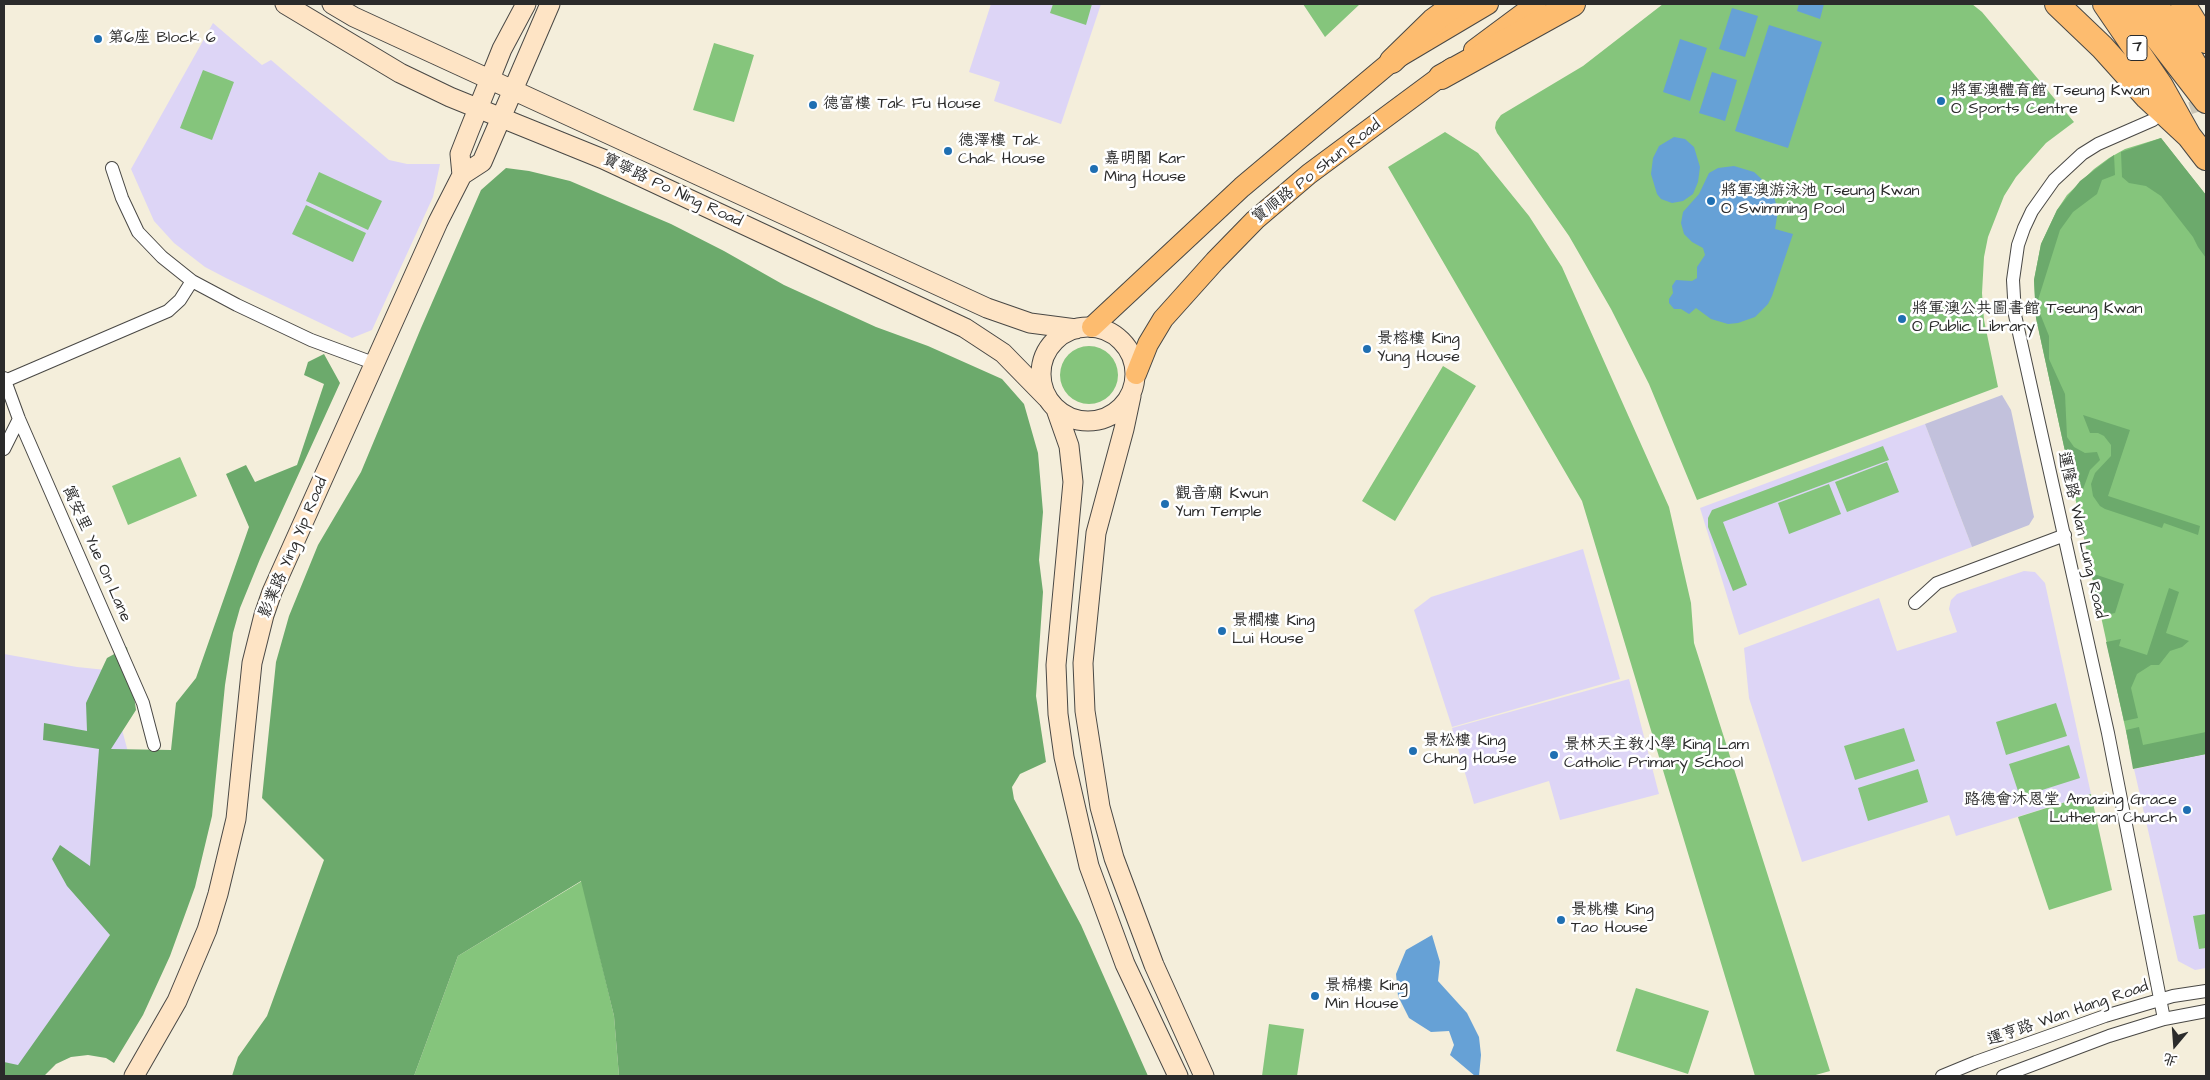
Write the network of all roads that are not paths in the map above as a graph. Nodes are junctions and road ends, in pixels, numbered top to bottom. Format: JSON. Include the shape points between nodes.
{"nodes":[{"id":1,"x":284,"y":4,"type":"edge"},
{"id":2,"x":332,"y":4,"type":"edge"},
{"id":3,"x":526,"y":4,"type":"edge"},
{"id":4,"x":550,"y":4,"type":"edge"},
{"id":5,"x":1456,"y":4,"type":"edge"},
{"id":6,"x":1488,"y":4,"type":"edge"},
{"id":7,"x":1536,"y":4,"type":"edge"},
{"id":8,"x":1572,"y":4,"type":"edge"},
{"id":9,"x":2057,"y":4,"type":"edge"},
{"id":10,"x":2105,"y":4,"type":"edge"},
{"id":11,"x":2131,"y":4,"type":"edge"},
{"id":12,"x":2155,"y":4,"type":"edge"},
{"id":13,"x":2183,"y":4,"type":"edge"},
{"id":14,"x":2206,"y":41,"type":"edge"},
{"id":15,"x":502,"y":49,"type":"junction"},
{"id":16,"x":526,"y":57,"type":"junction"},
{"id":17,"x":1392,"y":62,"type":"junction"},
{"id":18,"x":460,"y":66,"type":"junction"},
{"id":19,"x":1441,"y":77,"type":"junction"},
{"id":20,"x":490,"y":79,"type":"junction"},
{"id":21,"x":2206,"y":84,"type":"edge"},
{"id":22,"x":513,"y":89,"type":"junction"},
{"id":23,"x":2206,"y":100,"type":"edge"},
{"id":24,"x":543,"y":103,"type":"junction"},
{"id":25,"x":477,"y":109,"type":"junction"},
{"id":26,"x":501,"y":119,"type":"junction"},
{"id":27,"x":2153,"y":120,"type":"dead end"},
{"id":28,"x":527,"y":130,"type":"junction"},
{"id":29,"x":2189,"y":136,"type":"junction"},
{"id":30,"x":491,"y":142,"type":"junction"},
{"id":31,"x":2206,"y":158,"type":"edge"},
{"id":32,"x":112,"y":168,"type":"dead end"},
{"id":33,"x":462,"y":175,"type":"junction"},
{"id":34,"x":192,"y":280,"type":"junction"},
{"id":35,"x":1084,"y":328,"type":"junction"},
{"id":36,"x":376,"y":364,"type":"junction"},
{"id":37,"x":1136,"y":374,"type":"junction"},
{"id":38,"x":4,"y":379,"type":"edge"},
{"id":39,"x":1130,"y":396,"type":"junction"},
{"id":40,"x":1052,"y":403,"type":"junction"},
{"id":41,"x":19,"y":419,"type":"junction"},
{"id":42,"x":4,"y":449,"type":"edge"},
{"id":43,"x":2065,"y":535,"type":"junction"},
{"id":44,"x":1914,"y":603,"type":"dead end"},
{"id":45,"x":154,"y":744,"type":"dead end"},
{"id":46,"x":2206,"y":991,"type":"edge"},
{"id":47,"x":2160,"y":1000,"type":"junction"},
{"id":48,"x":2206,"y":1011,"type":"edge"},
{"id":49,"x":2164,"y":1019,"type":"junction"},
{"id":50,"x":134,"y":1076,"type":"edge"},
{"id":51,"x":1178,"y":1076,"type":"edge"},
{"id":52,"x":1204,"y":1076,"type":"edge"},
{"id":53,"x":1942,"y":1076,"type":"edge"},
{"id":54,"x":2003,"y":1076,"type":"edge"}],
"edges":[{"from":1,"to":25,"type":"main road","name":"寶寧路 Po Ning Road","via":[[400,73]]},
{"from":2,"to":18,"type":"main road","name":"寶寧路 Po Ning Road"},
{"from":3,"to":15,"type":"main road","name":"影業路 Ying Yip Road"},
{"from":4,"to":16,"type":"main road","name":"影業路 Ying Yip Road"},
{"from":5,"to":17,"type":"highway"},
{"from":6,"to":17,"type":"main road","name":"寶順路 Po Shun Road"},
{"from":7,"to":19,"type":"main road","name":"寶順路 Po Shun Road"},
{"from":8,"to":19,"type":"highway"},
{"from":9,"to":29,"type":"highway","via":[[2102,47],[2146,97]]},
{"from":10,"to":29,"type":"highway","number":"7","via":[[2161,86]]},
{"from":11,"to":23,"type":"highway","number":"7"},
{"from":12,"to":21,"type":"highway"},
{"from":13,"to":14,"type":"highway"},
{"from":15,"to":18,"type":"main road","via":[[482,62]]},
{"from":15,"to":20,"type":"main road","name":"影業路 Ying Yip Road"},
{"from":16,"to":22,"type":"main road","name":"影業路 Ying Yip Road"},
{"from":16,"to":24,"type":"main road","via":[[531,84]]},
{"from":17,"to":35,"type":"main road","name":"寶順路 Po Shun Road","via":[[1242,187]]},
{"from":18,"to":20,"type":"main road","name":"寶寧路 Po Ning Road"},
{"from":19,"to":37,"type":"main road","name":"寶順路 Po Shun Road","via":[[1309,174],[1255,220],[1167,314],[1148,344]]},
{"from":20,"to":22,"type":"main road","name":"寶寧路 Po Ning Road"},
{"from":20,"to":25,"type":"main road","name":"影業路 Ying Yip Road"},
{"from":22,"to":24,"type":"main road","name":"寶寧路 Po Ning Road"},
{"from":22,"to":26,"type":"main road","name":"影業路 Ying Yip Road"},
{"from":24,"to":35,"type":"main road","name":"寶寧路 Po Ning Road","via":[[987,308],[1030,324]]},
{"from":25,"to":26,"type":"main road","name":"寶寧路 Po Ning Road"},
{"from":25,"to":33,"type":"main road","name":"影業路 Ying Yip Road","via":[[460,154]]},
{"from":26,"to":28,"type":"main road","name":"寶寧路 Po Ning Road"},
{"from":26,"to":30,"type":"main road","name":"影業路 Ying Yip Road"},
{"from":27,"to":43,"type":"street","name":"運隆路 Wan Lung Road","via":[[2098,144],[2067,166],[2032,211],[2017,254],[2013,280],[2015,315]]},
{"from":28,"to":30,"type":"main road","via":[[509,132]]},
{"from":28,"to":40,"type":"main road","name":"寶寧路 Po Ning Road","via":[[603,159],[965,328],[1003,353]]},
{"from":29,"to":31,"type":"highway","number":"7"},
{"from":30,"to":33,"type":"main road","name":"影業路 Ying Yip Road","via":[[482,162]]},
{"from":32,"to":34,"type":"street","via":[[138,232],[162,257]]},
{"from":33,"to":36,"type":"main road","name":"影業路 Ying Yip Road"},
{"from":34,"to":36,"type":"street","via":[[311,340]]},
{"from":34,"to":38,"type":"street","via":[[180,300],[168,311]]},
{"from":35,"to":37,"type":"main road","via":[[1112,334],[1127,348],[1134,360]]},
{"from":35,"to":40,"type":"main road","via":[[1062,335],[1046,352],[1041,378]]},
{"from":36,"to":50,"type":"main road","name":"影業路 Ying Yip Road","via":[[264,615],[252,663],[236,819],[218,894],[177,1001]]},
{"from":37,"to":39,"type":"main road"},
{"from":38,"to":41,"type":"street","name":"寓安里 Yue On Lane"},
{"from":39,"to":40,"type":"main road","via":[[1112,416],[1087,422],[1070,418]]},
{"from":39,"to":52,"type":"main road","via":[[1096,532],[1083,663],[1085,711],[1100,807],[1114,858],[1154,965]]},
{"from":40,"to":51,"type":"main road","via":[[1069,446],[1073,482],[1056,664],[1064,757],[1089,866],[1126,964]]},
{"from":41,"to":42,"type":"street"},
{"from":41,"to":45,"type":"street","name":"寓安里 Yue On Lane","via":[[128,669]]},
{"from":43,"to":44,"type":"street","via":[[1937,583]]},
{"from":43,"to":47,"type":"street","name":"運隆路 Wan Lung Road"},
{"from":46,"to":47,"type":"street","name":"運亨路 Wan Hang Road"},
{"from":47,"to":49,"type":"street","name":"運隆路 Wan Lung Road"},
{"from":47,"to":53,"type":"street","name":"運亨路 Wan Hang Road","via":[[2105,1016]]},
{"from":48,"to":49,"type":"street"},
{"from":49,"to":54,"type":"street"}]}
